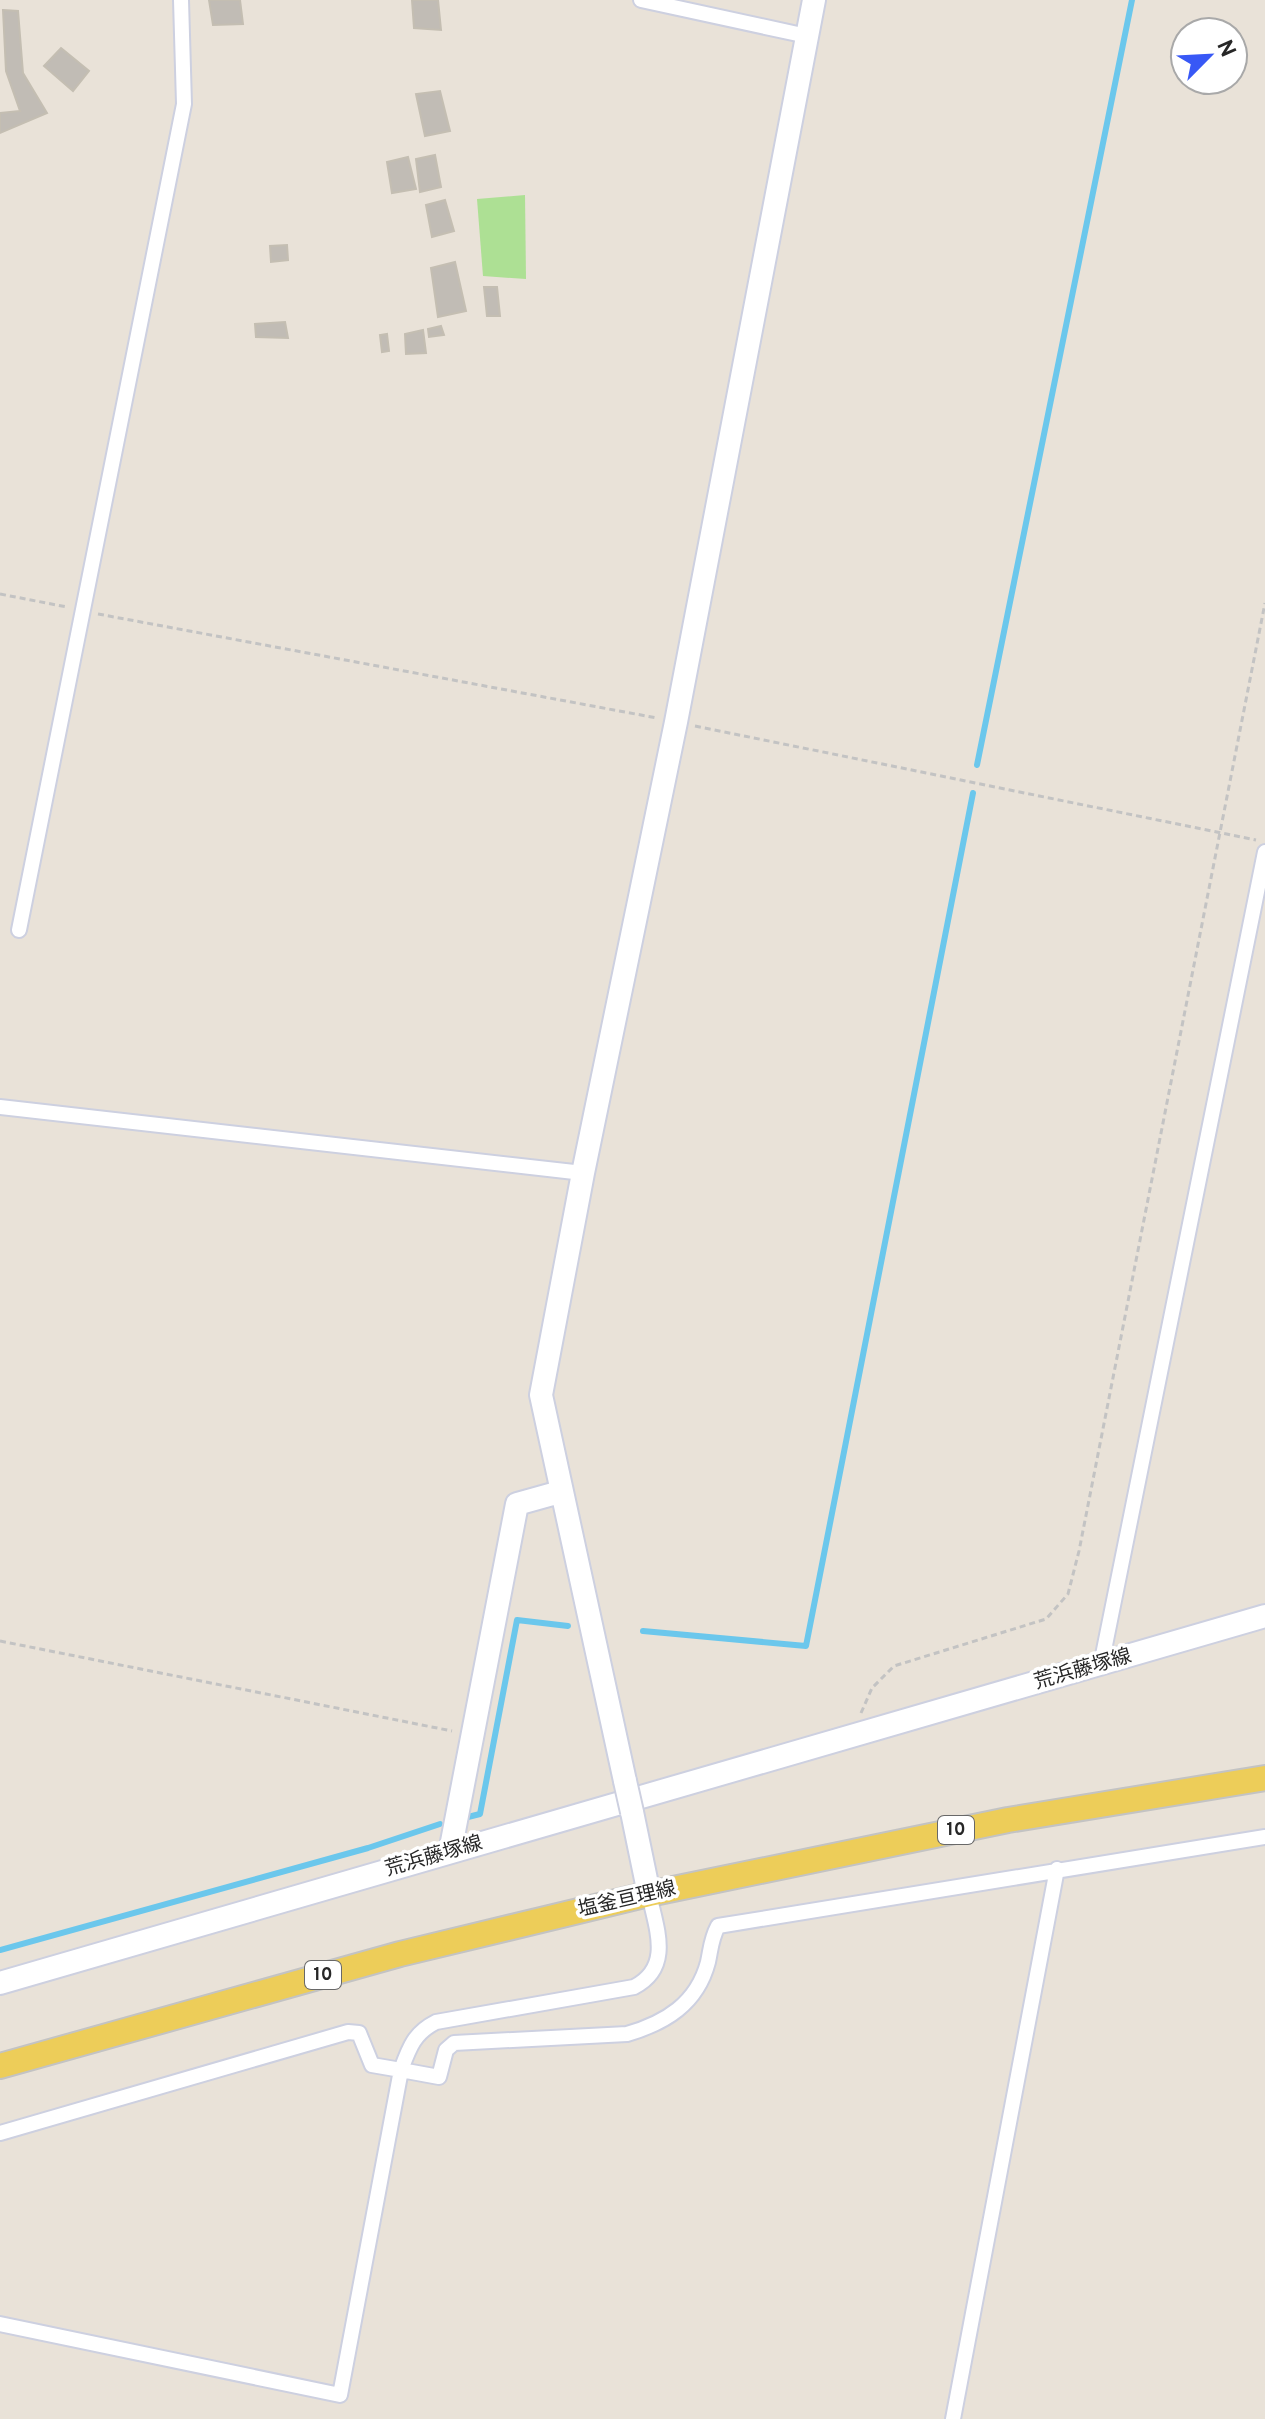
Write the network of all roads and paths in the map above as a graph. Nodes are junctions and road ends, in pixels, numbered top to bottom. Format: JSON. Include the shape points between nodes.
{"nodes":[{"id":1,"x":181,"y":0,"type":"edge"},
{"id":2,"x":641,"y":0,"type":"edge"},
{"id":3,"x":814,"y":0,"type":"edge"},
{"id":4,"x":807,"y":36,"type":"junction"},
{"id":5,"x":0,"y":594,"type":"edge"},
{"id":6,"x":1265,"y":603,"type":"edge"},
{"id":7,"x":82,"y":611,"type":"junction"},
{"id":8,"x":676,"y":722,"type":"junction"},
{"id":9,"x":1220,"y":833,"type":"junction"},
{"id":10,"x":1262,"y":846,"type":"edge"},
{"id":11,"x":19,"y":930,"type":"dead end"},
{"id":12,"x":0,"y":1107,"type":"edge"},
{"id":13,"x":583,"y":1173,"type":"junction"},
{"id":14,"x":560,"y":1492,"type":"junction"},
{"id":15,"x":1265,"y":1616,"type":"edge"},
{"id":16,"x":0,"y":1641,"type":"edge"},
{"id":17,"x":1101,"y":1665,"type":"junction"},
{"id":18,"x":865,"y":1734,"type":"junction"},
{"id":19,"x":472,"y":1735,"type":"junction"},
{"id":20,"x":1265,"y":1778,"type":"edge"},
{"id":21,"x":1265,"y":1837,"type":"edge"},
{"id":22,"x":450,"y":1852,"type":"junction"},
{"id":23,"x":1057,"y":1869,"type":"junction"},
{"id":24,"x":649,"y":1894,"type":"junction"},
{"id":25,"x":0,"y":1983,"type":"edge"},
{"id":26,"x":0,"y":2066,"type":"edge"},
{"id":27,"x":401,"y":2070,"type":"junction"},
{"id":28,"x":0,"y":2133,"type":"edge"},
{"id":29,"x":0,"y":2324,"type":"edge"},
{"id":30,"x":953,"y":2419,"type":"edge"}],
"edges":[{"from":1,"to":7,"type":"street","via":[[184,104]]},
{"from":2,"to":4,"type":"street"},
{"from":3,"to":4,"type":"street"},
{"from":4,"to":8,"type":"street"},
{"from":5,"to":7,"type":"path"},
{"from":6,"to":9,"type":"path"},
{"from":7,"to":8,"type":"path"},
{"from":7,"to":11,"type":"street"},
{"from":8,"to":9,"type":"path"},
{"from":8,"to":13,"type":"street"},
{"from":9,"to":10,"type":"path"},
{"from":9,"to":18,"type":"path","via":[[1068,1594],[1046,1619],[894,1666],[872,1688],[861,1711]]},
{"from":10,"to":17,"type":"street"},
{"from":12,"to":13,"type":"street"},
{"from":13,"to":14,"type":"street","via":[[541,1395]]},
{"from":14,"to":19,"type":"street","via":[[517,1504]]},
{"from":14,"to":24,"type":"street","bridge":true},
{"from":15,"to":17,"type":"street","name":"荒浜藤塚線"},
{"from":16,"to":19,"type":"path"},
{"from":17,"to":18,"type":"street","name":"荒浜藤塚線"},
{"from":18,"to":22,"type":"street","name":"荒浜藤塚線"},
{"from":19,"to":22,"type":"street"},
{"from":20,"to":24,"type":"main road","name":"塩釜亘理線","number":"10","via":[[1008,1820]]},
{"from":21,"to":23,"type":"street"},
{"from":22,"to":25,"type":"street","name":"荒浜藤塚線"},
{"from":23,"to":27,"type":"street","via":[[718,1926],[701,1983],[688,2001],[652,2027],[627,2034],[454,2043],[446,2050],[439,2077]]},
{"from":23,"to":30,"type":"street"},
{"from":24,"to":26,"type":"main road","name":"塩釜亘理線","number":"10","via":[[400,1954]]},
{"from":24,"to":27,"type":"street","via":[[660,1945],[657,1964],[646,1981],[436,2022],[412,2041]]},
{"from":27,"to":28,"type":"street","via":[[372,2065],[359,2033],[348,2032]]},
{"from":27,"to":29,"type":"street","via":[[340,2395]]}]}
